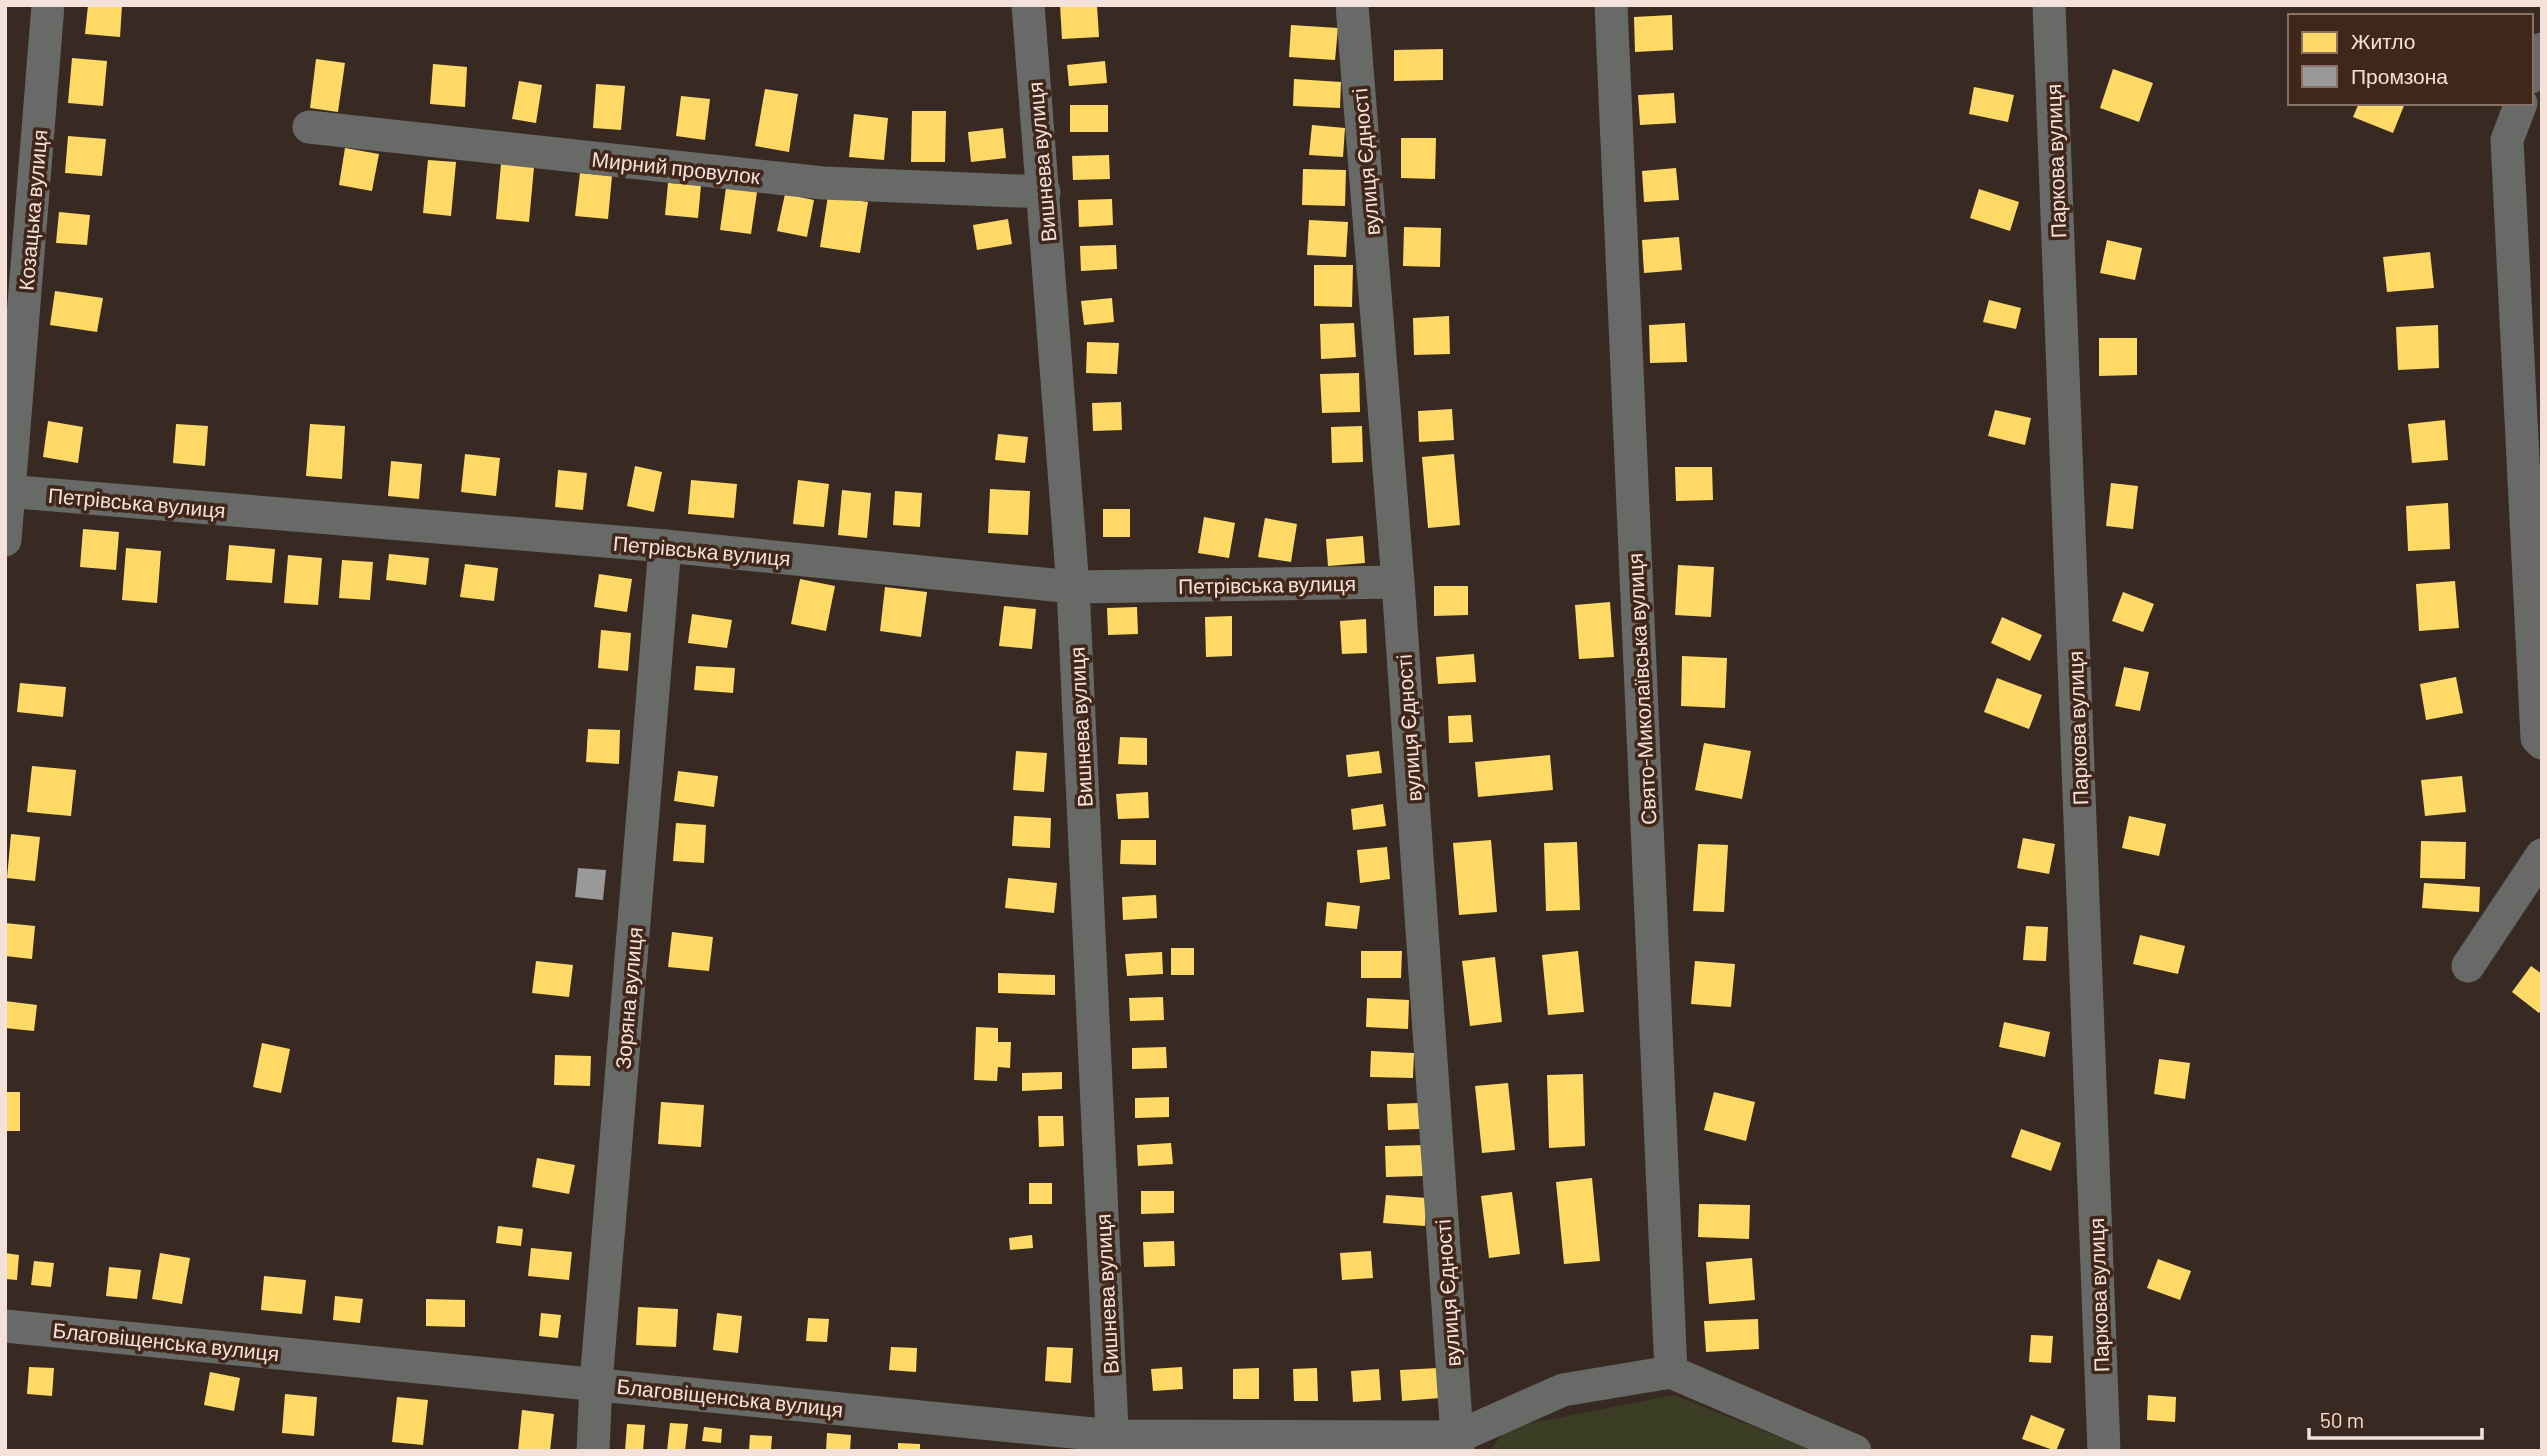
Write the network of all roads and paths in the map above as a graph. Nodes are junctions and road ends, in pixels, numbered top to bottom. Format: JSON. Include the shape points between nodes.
{"nodes":[{"id":1,"x":48,"y":5,"type":"edge"},
{"id":2,"x":1028,"y":5,"type":"edge"},
{"id":3,"x":1352,"y":5,"type":"edge"},
{"id":4,"x":1611,"y":5,"type":"edge"},
{"id":5,"x":2049,"y":5,"type":"edge"},
{"id":6,"x":2542,"y":49,"type":"edge"},
{"id":7,"x":2533,"y":72,"type":"edge"},
{"id":8,"x":2520,"y":105,"type":"edge"},
{"id":9,"x":309,"y":127,"type":"dead end"},
{"id":10,"x":1044,"y":192,"type":"junction"},
{"id":11,"x":7,"y":491,"type":"edge"},
{"id":12,"x":5,"y":540,"type":"edge"},
{"id":13,"x":665,"y":546,"type":"junction"},
{"id":14,"x":1398,"y":582,"type":"junction"},
{"id":15,"x":1073,"y":587,"type":"junction"},
{"id":16,"x":2542,"y":743,"type":"edge"},
{"id":17,"x":2542,"y":855,"type":"edge"},
{"id":18,"x":2468,"y":966,"type":"dead end"},
{"id":19,"x":5,"y":1326,"type":"edge"},
{"id":20,"x":1671,"y":1372,"type":"junction"},
{"id":21,"x":596,"y":1383,"type":"junction"},
{"id":22,"x":1113,"y":1444,"type":"edge"},
{"id":23,"x":1457,"y":1444,"type":"edge"},
{"id":24,"x":593,"y":1451,"type":"edge"},
{"id":25,"x":1855,"y":1451,"type":"edge"},
{"id":26,"x":2104,"y":1451,"type":"edge"}],
"edges":[{"from":1,"to":11,"type":"street","name":"Козацька вулиця"},
{"from":2,"to":10,"type":"street","name":"Вишнева вулиця"},
{"from":3,"to":14,"type":"street","name":"вулиця Єдності"},
{"from":4,"to":20,"type":"street","name":"Свято-Миколаївська вулиця"},
{"from":5,"to":26,"type":"street","name":"Паркова вулиця"},
{"from":6,"to":7,"type":"street"},
{"from":8,"to":16,"type":"street","via":[[2507,140],[2537,738]]},
{"from":9,"to":10,"type":"street","name":"Мирний провулок","via":[[823,183]]},
{"from":10,"to":15,"type":"street","name":"Вишнева вулиця"},
{"from":11,"to":12,"type":"street","name":"Козацька вулиця"},
{"from":11,"to":13,"type":"street","name":"Петрівська вулиця"},
{"from":13,"to":15,"type":"street","name":"Петрівська вулиця"},
{"from":13,"to":21,"type":"street","name":"Зоряна вулиця"},
{"from":14,"to":15,"type":"street","name":"Петрівська вулиця"},
{"from":14,"to":23,"type":"street","name":"вулиця Єдності"},
{"from":15,"to":22,"type":"street","name":"Вишнева вулиця"},
{"from":17,"to":18,"type":"street"},
{"from":19,"to":21,"type":"street","name":"Благовіщенська вулиця"},
{"from":20,"to":23,"type":"street","via":[[1563,1390]]},
{"from":20,"to":25,"type":"street"},
{"from":21,"to":22,"type":"street","name":"Благовіщенська вулиця"},
{"from":21,"to":24,"type":"street","name":"Зоряна вулиця"},
{"from":22,"to":23,"type":"street","name":"Благовіщенська вулиця"}]}
